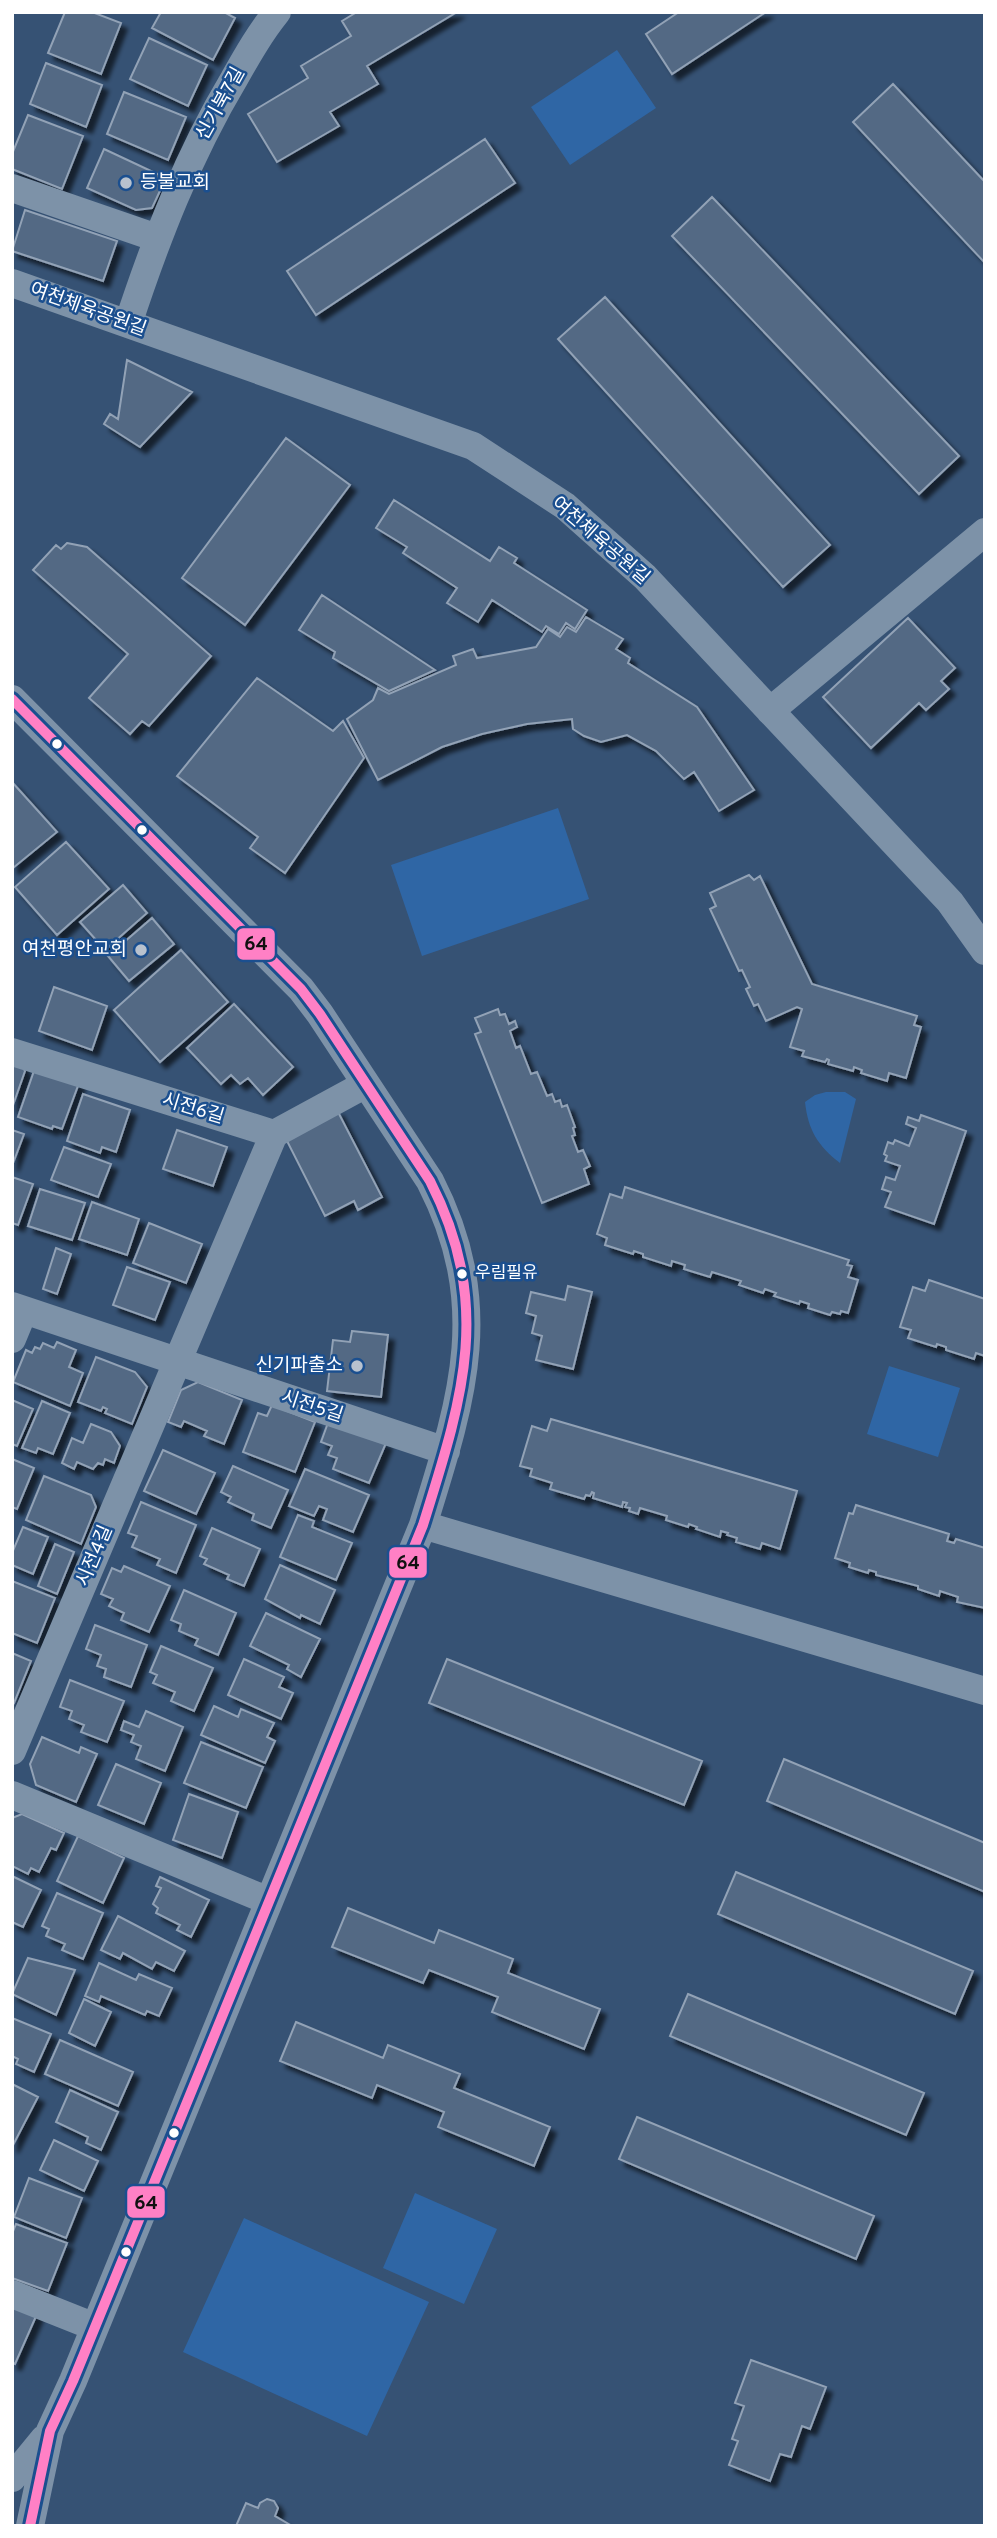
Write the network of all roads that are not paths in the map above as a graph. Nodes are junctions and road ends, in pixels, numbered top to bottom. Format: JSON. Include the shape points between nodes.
{"nodes":[{"id":1,"x":277,"y":12,"type":"edge"},
{"id":2,"x":12,"y":188,"type":"edge"},
{"id":3,"x":157,"y":238,"type":"junction"},
{"id":4,"x":12,"y":283,"type":"edge"},
{"id":5,"x":128,"y":324,"type":"junction"},
{"id":6,"x":985,"y":532,"type":"edge"},
{"id":7,"x":12,"y":699,"type":"edge"},
{"id":8,"x":770,"y":711,"type":"junction"},
{"id":9,"x":985,"y":951,"type":"edge"},
{"id":10,"x":12,"y":1052,"type":"edge"},
{"id":11,"x":366,"y":1084,"type":"junction"},
{"id":12,"x":274,"y":1134,"type":"junction"},
{"id":13,"x":18,"y":1308,"type":"edge"},
{"id":14,"x":12,"y":1339,"type":"edge"},
{"id":15,"x":177,"y":1362,"type":"junction"},
{"id":16,"x":446,"y":1451,"type":"junction"},
{"id":17,"x":424,"y":1525,"type":"junction"},
{"id":18,"x":985,"y":1691,"type":"edge"},
{"id":19,"x":12,"y":1751,"type":"edge"},
{"id":20,"x":12,"y":1795,"type":"edge"},
{"id":21,"x":269,"y":1901,"type":"junction"},
{"id":22,"x":12,"y":2294,"type":"edge"},
{"id":23,"x":95,"y":2327,"type":"junction"},
{"id":24,"x":25,"y":2478,"type":"edge"},
{"id":25,"x":30,"y":2526,"type":"edge"}],
"edges":[{"from":1,"to":3,"type":"street","name":"신기북7길","via":[[209,121]]},
{"from":2,"to":3,"type":"street"},
{"from":3,"to":5,"type":"street","name":"신기북7길"},
{"from":4,"to":5,"type":"street","name":"여천체육공원길"},
{"from":5,"to":8,"type":"street","name":"여천체육공원길","via":[[473,446],[565,506],[645,578]]},
{"from":6,"to":8,"type":"street"},
{"from":7,"to":11,"type":"street","via":[[301,989]]},
{"from":8,"to":9,"type":"street","name":"여천체육공원길","via":[[950,902]]},
{"from":10,"to":12,"type":"street","name":"시전6길"},
{"from":11,"to":12,"type":"street"},
{"from":11,"to":16,"type":"street","via":[[430,1181],[446,1215],[459,1264],[468,1315],[467,1351]]},
{"from":12,"to":15,"type":"street"},
{"from":13,"to":14,"type":"street"},
{"from":13,"to":15,"type":"street","name":"시전5길"},
{"from":15,"to":16,"type":"street","name":"시전5길"},
{"from":15,"to":19,"type":"street","name":"시전4길"},
{"from":16,"to":17,"type":"street"},
{"from":17,"to":18,"type":"street"},
{"from":17,"to":21,"type":"street"},
{"from":20,"to":21,"type":"street"},
{"from":21,"to":23,"type":"street"},
{"from":22,"to":23,"type":"street"},
{"from":23,"to":24,"type":"street"},
{"from":24,"to":25,"type":"street"}]}
